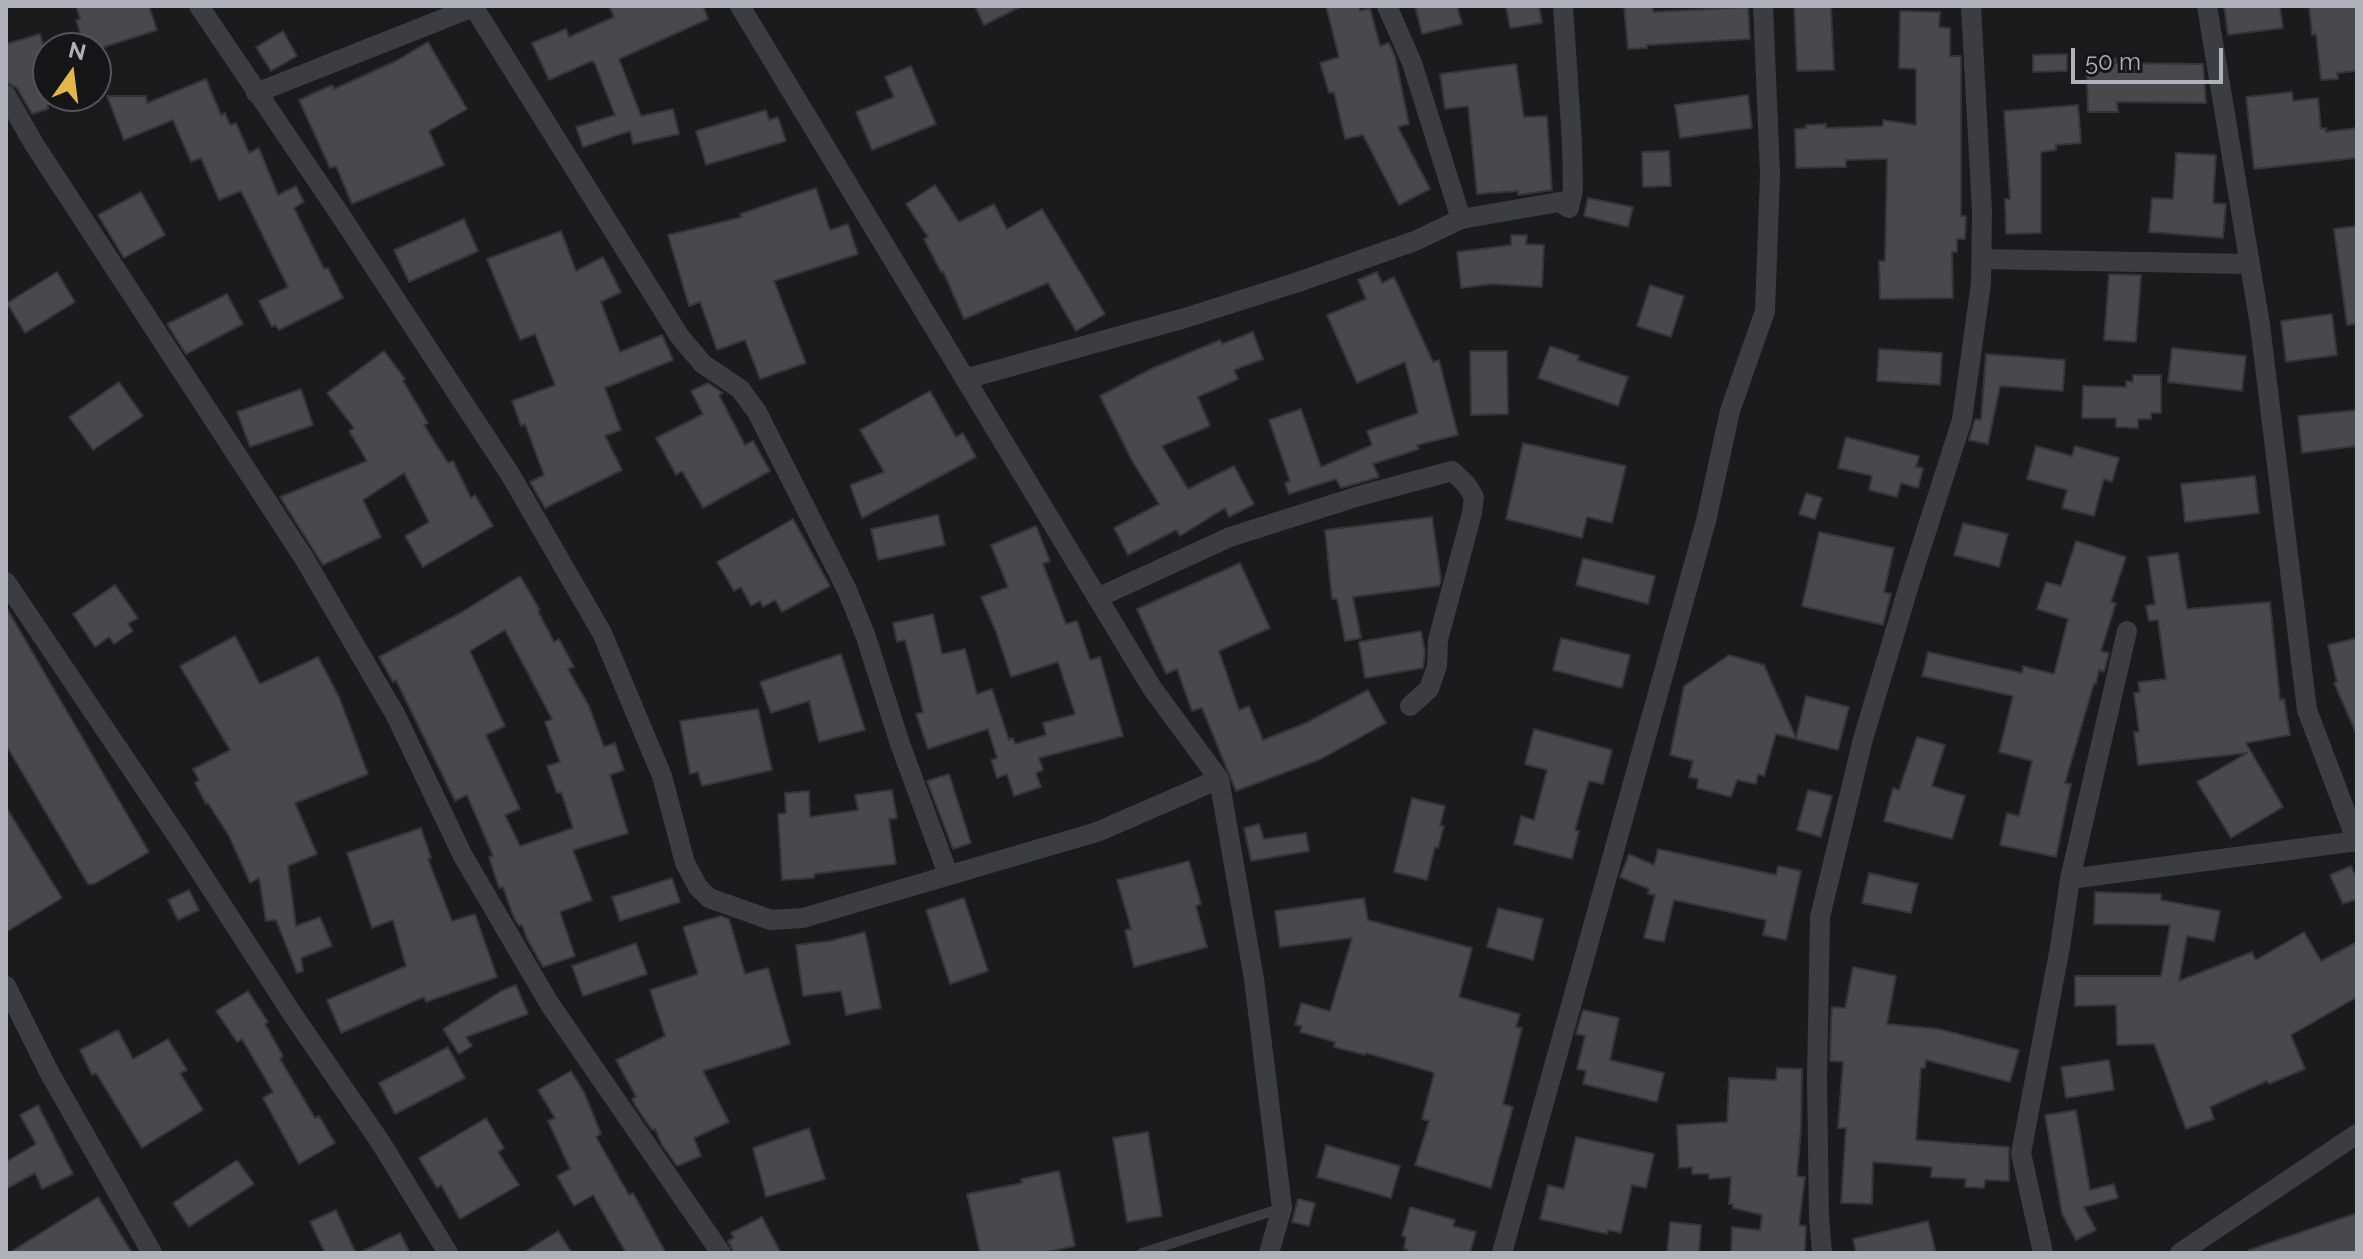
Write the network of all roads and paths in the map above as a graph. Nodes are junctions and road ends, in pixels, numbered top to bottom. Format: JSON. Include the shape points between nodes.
{"nodes":[{"id":1,"x":199,"y":6,"type":"edge"},
{"id":2,"x":474,"y":6,"type":"edge"},
{"id":3,"x":740,"y":6,"type":"edge"},
{"id":4,"x":1387,"y":6,"type":"edge"},
{"id":5,"x":1563,"y":6,"type":"edge"},
{"id":6,"x":1763,"y":6,"type":"edge"},
{"id":7,"x":1971,"y":6,"type":"edge"},
{"id":8,"x":2207,"y":6,"type":"edge"},
{"id":9,"x":256,"y":93,"type":"junction"},
{"id":10,"x":6,"y":95,"type":"edge"},
{"id":11,"x":1461,"y":219,"type":"junction"},
{"id":12,"x":1981,"y":259,"type":"junction"},
{"id":13,"x":2248,"y":264,"type":"junction"},
{"id":14,"x":965,"y":379,"type":"junction"},
{"id":15,"x":6,"y":582,"type":"edge"},
{"id":16,"x":1097,"y":598,"type":"junction"},
{"id":17,"x":2127,"y":631,"type":"dead end"},
{"id":18,"x":1410,"y":706,"type":"dead end"},
{"id":19,"x":1219,"y":779,"type":"junction"},
{"id":20,"x":2357,"y":842,"type":"edge"},
{"id":21,"x":948,"y":874,"type":"junction"},
{"id":22,"x":2070,"y":879,"type":"junction"},
{"id":23,"x":6,"y":986,"type":"edge"},
{"id":24,"x":2357,"y":1134,"type":"edge"},
{"id":25,"x":1282,"y":1208,"type":"junction"},
{"id":26,"x":152,"y":1253,"type":"edge"},
{"id":27,"x":448,"y":1253,"type":"edge"},
{"id":28,"x":721,"y":1253,"type":"edge"},
{"id":29,"x":1142,"y":1253,"type":"edge"},
{"id":30,"x":1269,"y":1253,"type":"edge"},
{"id":31,"x":1502,"y":1253,"type":"edge"},
{"id":32,"x":1822,"y":1253,"type":"edge"},
{"id":33,"x":2043,"y":1253,"type":"edge"},
{"id":34,"x":2180,"y":1253,"type":"edge"}],
"edges":[{"from":1,"to":9,"type":"street"},
{"from":2,"to":9,"type":"street"},
{"from":2,"to":21,"type":"street","via":[[680,337],[703,364],[740,389],[757,412],[847,590]]},
{"from":3,"to":14,"type":"street"},
{"from":4,"to":11,"type":"street","via":[[1412,63]]},
{"from":5,"to":11,"type":"street","via":[[1572,142],[1569,208],[1559,202]]},
{"from":6,"to":31,"type":"street","via":[[1770,174],[1765,311],[1730,411],[1706,521]]},
{"from":7,"to":12,"type":"street"},
{"from":8,"to":13,"type":"street"},
{"from":9,"to":21,"type":"street","via":[[510,474],[602,633],[662,776],[685,863],[698,887],[709,898],[771,920],[803,918]]},
{"from":10,"to":28,"type":"street","via":[[304,558],[395,714],[463,856],[549,1003]]},
{"from":11,"to":14,"type":"street","via":[[1298,282]]},
{"from":12,"to":13,"type":"street"},
{"from":12,"to":32,"type":"street","via":[[1962,420],[1863,739],[1820,917]]},
{"from":13,"to":20,"type":"street","via":[[2307,710]]},
{"from":14,"to":16,"type":"street"},
{"from":15,"to":27,"type":"street","via":[[381,1143]]},
{"from":16,"to":18,"type":"street","via":[[1230,537],[1452,471],[1474,497],[1472,513],[1438,640],[1437,666],[1429,689]]},
{"from":16,"to":19,"type":"street","via":[[1152,688]]},
{"from":17,"to":22,"type":"street"},
{"from":19,"to":21,"type":"street","via":[[1097,832]]},
{"from":19,"to":25,"type":"street","via":[[1254,979]]},
{"from":20,"to":22,"type":"street"},
{"from":22,"to":33,"type":"street","via":[[2021,1153]]},
{"from":23,"to":26,"type":"street"},
{"from":24,"to":34,"type":"street"},
{"from":25,"to":29,"type":"lane"},
{"from":25,"to":30,"type":"street"}]}
